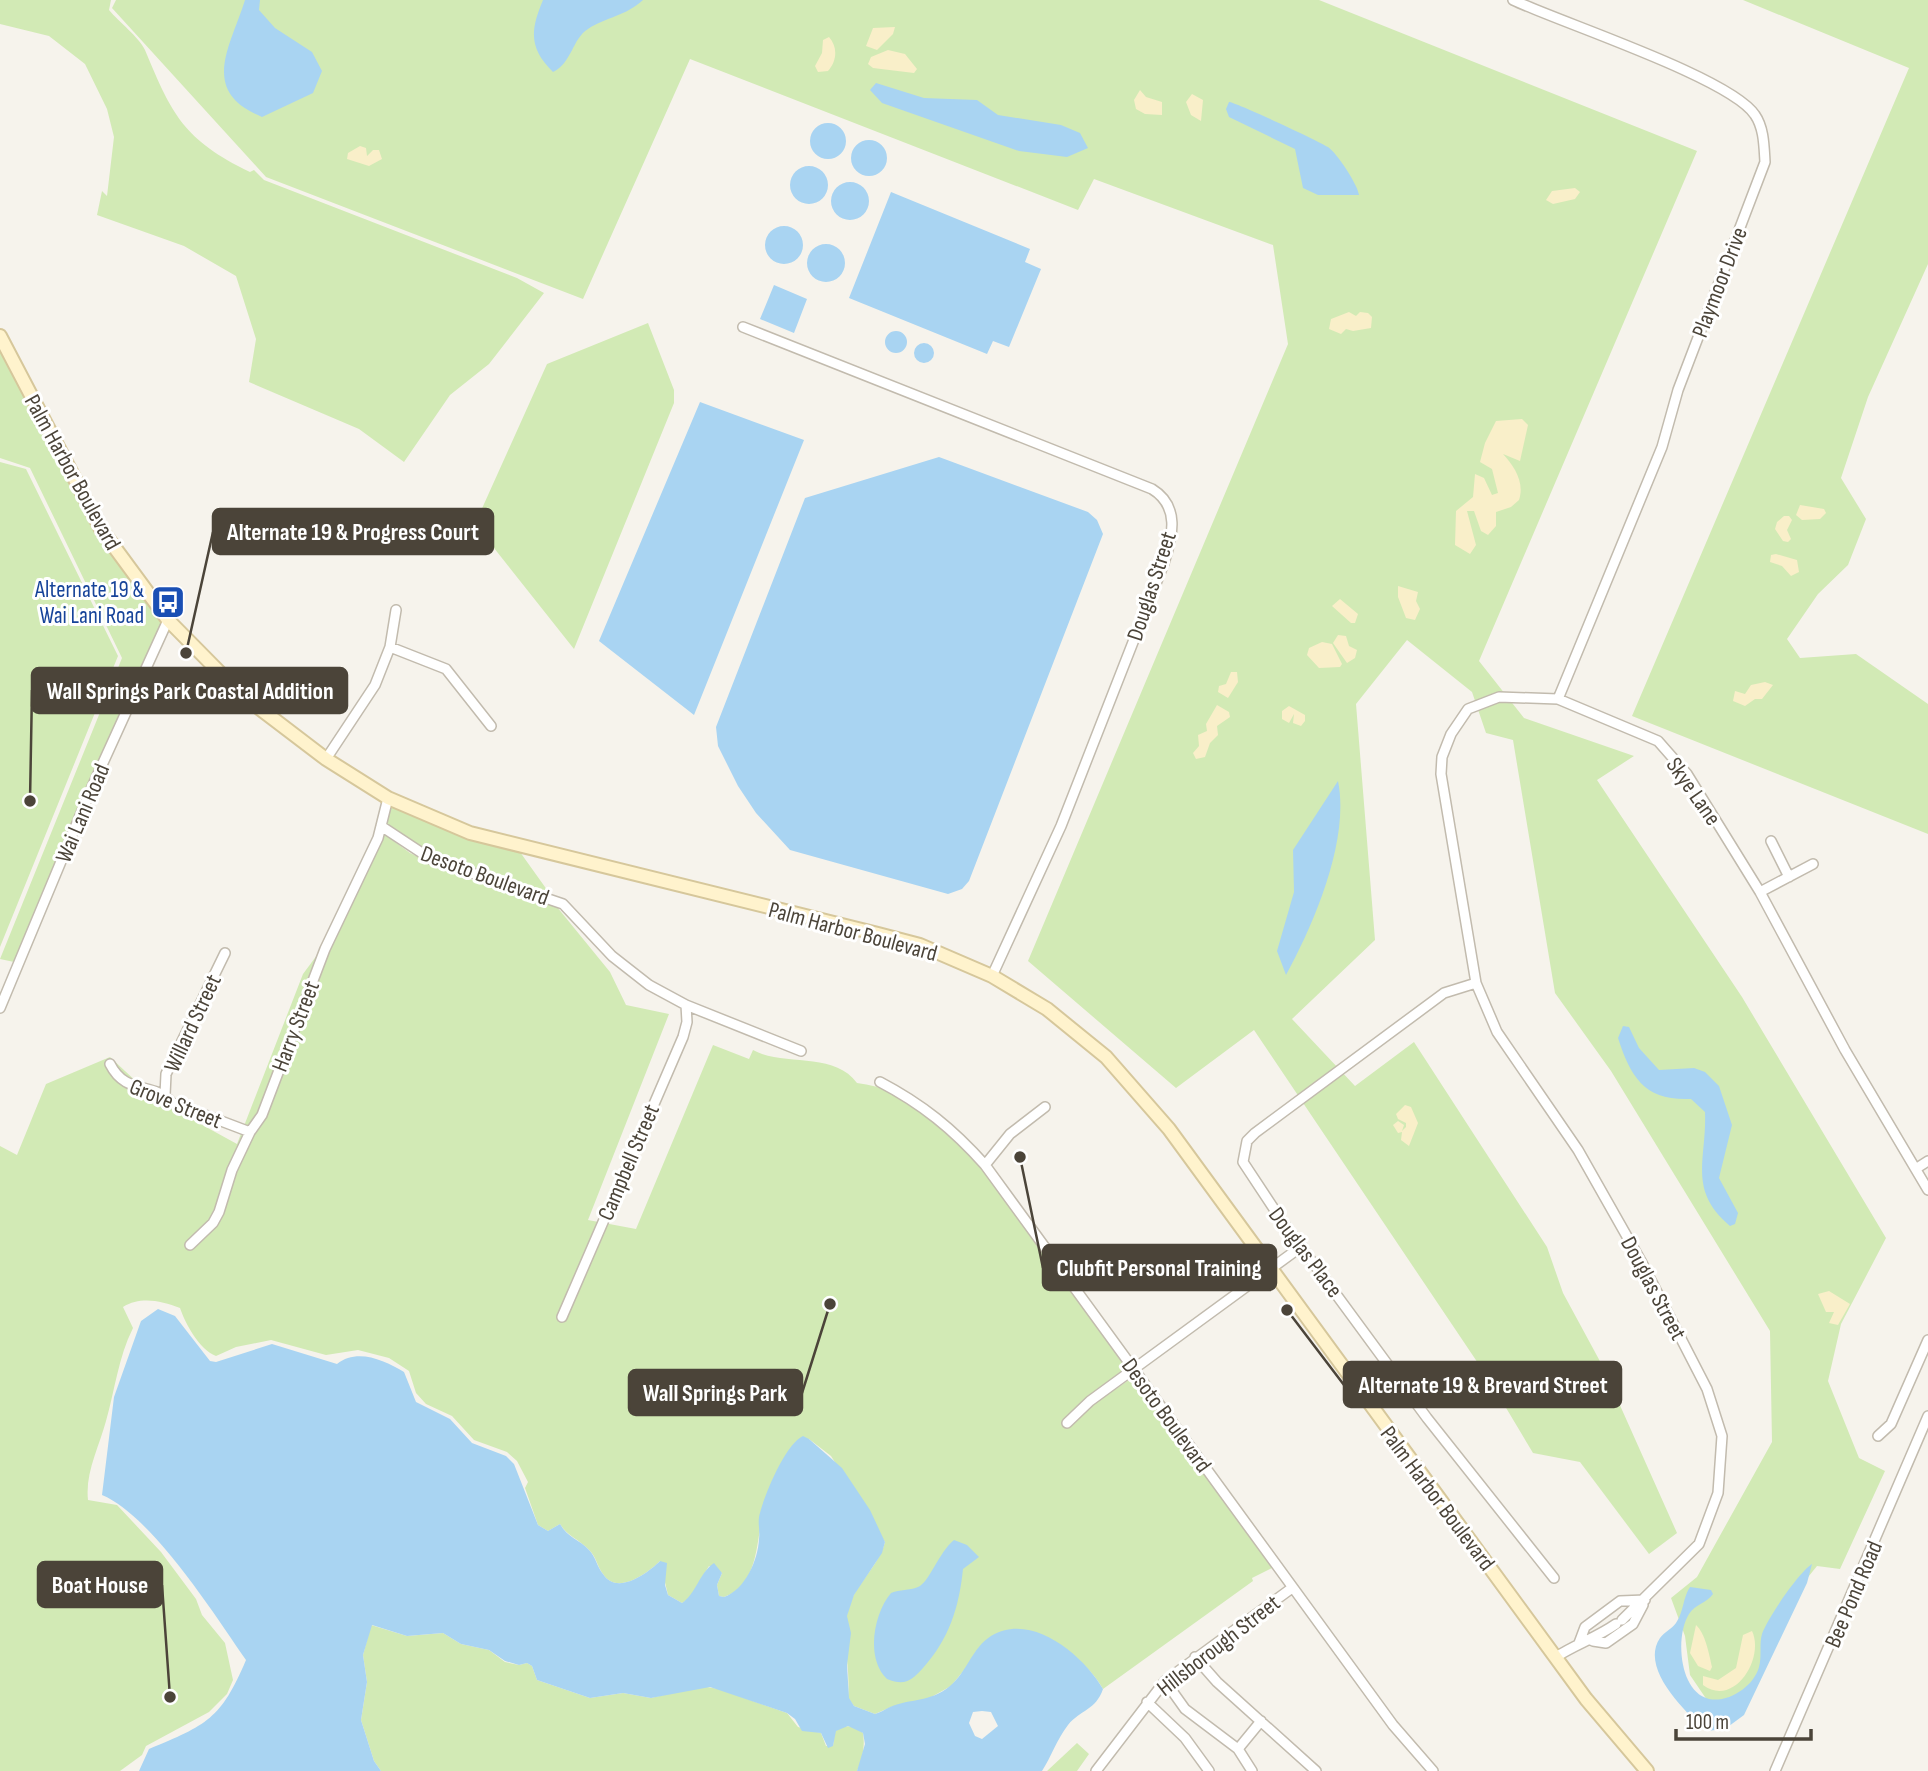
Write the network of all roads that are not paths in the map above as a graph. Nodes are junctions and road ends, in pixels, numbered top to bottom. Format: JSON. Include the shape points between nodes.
{"nodes":[{"id":1,"x":1513,"y":0,"type":"edge"},
{"id":2,"x":743,"y":327,"type":"dead end"},
{"id":3,"x":0,"y":336,"type":"edge"},
{"id":4,"x":397,"y":610,"type":"dead end"},
{"id":5,"x":168,"y":620,"type":"junction"},
{"id":6,"x":390,"y":647,"type":"junction"},
{"id":7,"x":1558,"y":699,"type":"junction"},
{"id":8,"x":491,"y":726,"type":"dead end"},
{"id":9,"x":326,"y":759,"type":"junction"},
{"id":10,"x":388,"y":798,"type":"junction"},
{"id":11,"x":380,"y":825,"type":"junction"},
{"id":12,"x":1771,"y":841,"type":"dead end"},
{"id":13,"x":1813,"y":864,"type":"dead end"},
{"id":14,"x":1789,"y":877,"type":"junction"},
{"id":15,"x":1760,"y":892,"type":"junction"},
{"id":16,"x":225,"y":953,"type":"dead end"},
{"id":17,"x":992,"y":976,"type":"junction"},
{"id":18,"x":1476,"y":983,"type":"junction"},
{"id":19,"x":685,"y":1005,"type":"junction"},
{"id":20,"x":0,"y":1008,"type":"edge"},
{"id":21,"x":801,"y":1051,"type":"dead end"},
{"id":22,"x":110,"y":1064,"type":"dead end"},
{"id":23,"x":880,"y":1082,"type":"dead end"},
{"id":24,"x":165,"y":1095,"type":"junction"},
{"id":25,"x":1045,"y":1107,"type":"dead end"},
{"id":26,"x":250,"y":1132,"type":"junction"},
{"id":27,"x":1928,"y":1161,"type":"edge"},
{"id":28,"x":985,"y":1165,"type":"junction"},
{"id":29,"x":1917,"y":1168,"type":"junction"},
{"id":30,"x":1928,"y":1190,"type":"edge"},
{"id":31,"x":190,"y":1245,"type":"dead end"},
{"id":32,"x":1302,"y":1246,"type":"junction"},
{"id":33,"x":1271,"y":1270,"type":"junction"},
{"id":34,"x":562,"y":1317,"type":"dead end"},
{"id":35,"x":1928,"y":1340,"type":"edge"},
{"id":36,"x":1134,"y":1370,"type":"junction"},
{"id":37,"x":1928,"y":1416,"type":"edge"},
{"id":38,"x":1068,"y":1423,"type":"dead end"},
{"id":39,"x":1878,"y":1436,"type":"dead end"},
{"id":40,"x":1554,"y":1578,"type":"dead end"},
{"id":41,"x":1292,"y":1588,"type":"junction"},
{"id":42,"x":1645,"y":1600,"type":"junction"},
{"id":43,"x":1593,"y":1640,"type":"junction"},
{"id":44,"x":1579,"y":1643,"type":"junction"},
{"id":45,"x":1195,"y":1657,"type":"junction"},
{"id":46,"x":1556,"y":1657,"type":"junction"},
{"id":47,"x":1165,"y":1681,"type":"junction"},
{"id":48,"x":1147,"y":1702,"type":"junction"},
{"id":49,"x":1261,"y":1721,"type":"junction"},
{"id":50,"x":1238,"y":1749,"type":"junction"},
{"id":51,"x":1096,"y":1771,"type":"edge"},
{"id":52,"x":1209,"y":1771,"type":"edge"},
{"id":53,"x":1252,"y":1771,"type":"edge"},
{"id":54,"x":1316,"y":1771,"type":"edge"},
{"id":55,"x":1433,"y":1771,"type":"edge"},
{"id":56,"x":1647,"y":1771,"type":"edge"},
{"id":57,"x":1775,"y":1771,"type":"edge"}],
"edges":[{"from":1,"to":7,"type":"street","name":"Playmoor Drive","via":[[1725,90],[1756,116],[1764,139],[1765,162],[1678,390],[1662,447]]},
{"from":2,"to":17,"type":"street","name":"Douglas Street","via":[[1152,489],[1167,503],[1173,523],[1164,563],[1061,827]]},
{"from":3,"to":5,"type":"main road","name":"Palm Harbor Boulevard","via":[[101,529]]},
{"from":4,"to":6,"type":"street"},
{"from":5,"to":9,"type":"main road","name":"Palm Harbor Boulevard","via":[[242,695]]},
{"from":5,"to":20,"type":"street","name":"Wai Lani Road"},
{"from":6,"to":8,"type":"street","via":[[446,669]]},
{"from":6,"to":9,"type":"street","via":[[375,685]]},
{"from":7,"to":15,"type":"street","name":"Skye Lane","via":[[1658,741],[1687,774]]},
{"from":7,"to":18,"type":"street","name":"Skye Lane","via":[[1499,697],[1468,709],[1442,757],[1441,774]]},
{"from":9,"to":10,"type":"main road","name":"Palm Harbor Boulevard"},
{"from":10,"to":11,"type":"street","name":"Harry Street"},
{"from":10,"to":17,"type":"main road","name":"Palm Harbor Boulevard","via":[[470,833],[919,945]]},
{"from":11,"to":19,"type":"street","name":"Desoto Boulevard","via":[[430,859],[563,904],[627,971]]},
{"from":11,"to":26,"type":"street","name":"Harry Street","via":[[325,949],[262,1115]]},
{"from":12,"to":14,"type":"street"},
{"from":13,"to":14,"type":"street"},
{"from":14,"to":15,"type":"street"},
{"from":15,"to":29,"type":"street","name":"Skye Lane","via":[[1845,1050]]},
{"from":16,"to":24,"type":"street","name":"Willard Street","via":[[166,1074]]},
{"from":17,"to":33,"type":"main road","name":"Palm Harbor Boulevard","via":[[1068,1025],[1130,1081]]},
{"from":18,"to":32,"type":"street","name":"Douglas Place","via":[[1444,993],[1247,1141],[1243,1162],[1247,1170]]},
{"from":18,"to":42,"type":"street","name":"Douglas Street","via":[[1497,1032],[1578,1150],[1642,1263],[1707,1389],[1722,1436],[1718,1493],[1699,1544]]},
{"from":19,"to":21,"type":"street","name":"Desoto Boulevard"},
{"from":19,"to":34,"type":"street","name":"Campbell Street","via":[[683,1037]]},
{"from":22,"to":24,"type":"street","name":"Grove Street","via":[[118,1079]]},
{"from":23,"to":28,"type":"street","name":"Desoto Boulevard","via":[[930,1110]]},
{"from":24,"to":26,"type":"street","name":"Grove Street","via":[[171,1102]]},
{"from":25,"to":28,"type":"street","via":[[1010,1134]]},
{"from":26,"to":31,"type":"street","name":"Harry Street","via":[[219,1212]]},
{"from":27,"to":29,"type":"street"},
{"from":28,"to":36,"type":"street","name":"Desoto Boulevard"},
{"from":29,"to":30,"type":"street","name":"Skye Lane"},
{"from":32,"to":33,"type":"street"},
{"from":32,"to":40,"type":"street","name":"Douglas Place","via":[[1427,1418]]},
{"from":33,"to":36,"type":"street"},
{"from":33,"to":46,"type":"main road","name":"Palm Harbor Boulevard"},
{"from":35,"to":39,"type":"street","via":[[1891,1424]]},
{"from":36,"to":38,"type":"street"},
{"from":36,"to":41,"type":"street","name":"Desoto Boulevard"},
{"from":37,"to":57,"type":"street","name":"Bee Pond Road"},
{"from":41,"to":45,"type":"street","name":"Hillsborough Street"},
{"from":41,"to":55,"type":"street","name":"Desoto Boulevard","via":[[1392,1725]]},
{"from":42,"to":43,"type":"street","name":"Douglas Street"},
{"from":42,"to":43,"type":"street","via":[[1633,1624],[1606,1643]]},
{"from":42,"to":44,"type":"street","name":"Douglas Street","via":[[1620,1601],[1585,1627]]},
{"from":43,"to":44,"type":"street","name":"Douglas Street"},
{"from":44,"to":46,"type":"street","name":"Douglas Street"},
{"from":45,"to":47,"type":"street","name":"Hillsborough Street"},
{"from":45,"to":49,"type":"street"},
{"from":46,"to":56,"type":"main road","name":"Palm Harbor Boulevard","via":[[1612,1733]]},
{"from":47,"to":48,"type":"street","name":"Hillsborough Street"},
{"from":47,"to":50,"type":"street","via":[[1185,1709]]},
{"from":48,"to":51,"type":"street","name":"Hillsborough Street"},
{"from":48,"to":52,"type":"street","via":[[1185,1738]]},
{"from":49,"to":50,"type":"street"},
{"from":49,"to":54,"type":"street"},
{"from":50,"to":53,"type":"street"}]}
